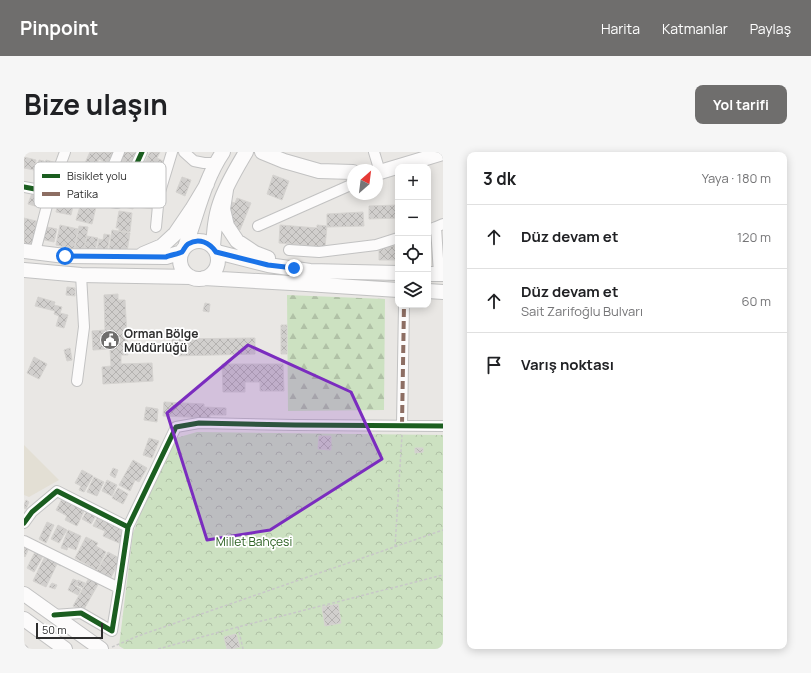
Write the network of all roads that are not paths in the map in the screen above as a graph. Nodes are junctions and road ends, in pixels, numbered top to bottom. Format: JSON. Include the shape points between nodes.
{"nodes":[{"id":1,"x":65,"y":152,"type":"edge"},
{"id":2,"x":119,"y":152,"type":"edge"},
{"id":3,"x":142,"y":152,"type":"edge"},
{"id":4,"x":172,"y":152,"type":"edge"},
{"id":5,"x":184,"y":152,"type":"edge"},
{"id":6,"x":246,"y":152,"type":"edge"},
{"id":7,"x":262,"y":152,"type":"edge"},
{"id":8,"x":374,"y":152,"type":"edge"},
{"id":9,"x":443,"y":152,"type":"edge"},
{"id":10,"x":219,"y":157,"type":"edge"},
{"id":11,"x":61,"y":162,"type":"edge"},
{"id":12,"x":115,"y":162,"type":"edge"},
{"id":13,"x":137,"y":162,"type":"edge"},
{"id":14,"x":376,"y":164,"type":"edge"},
{"id":15,"x":383,"y":170,"type":"edge"},
{"id":16,"x":166,"y":172,"type":"edge"},
{"id":17,"x":347,"y":172,"type":"edge"},
{"id":18,"x":207,"y":184,"type":"junction"},
{"id":19,"x":24,"y":187,"type":"edge"},
{"id":20,"x":347,"y":187,"type":"edge"},
{"id":21,"x":34,"y":189,"type":"edge"},
{"id":22,"x":226,"y":190,"type":"junction"},
{"id":23,"x":45,"y":208,"type":"edge"},
{"id":24,"x":158,"y":208,"type":"edge"},
{"id":25,"x":258,"y":226,"type":"dead end"},
{"id":26,"x":156,"y":227,"type":"dead end"},
{"id":27,"x":436,"y":227,"type":"edge"},
{"id":28,"x":395,"y":239,"type":"edge"},
{"id":29,"x":183,"y":249,"type":"junction"},
{"id":30,"x":215,"y":249,"type":"junction"},
{"id":31,"x":289,"y":250,"type":"dead end"},
{"id":32,"x":30,"y":251,"type":"edge"},
{"id":33,"x":131,"y":256,"type":"junction"},
{"id":34,"x":294,"y":268,"type":"junction"},
{"id":35,"x":24,"y":270,"type":"edge"},
{"id":36,"x":395,"y":273,"type":"edge"},
{"id":37,"x":437,"y":274,"type":"edge"},
{"id":38,"x":81,"y":275,"type":"junction"},
{"id":39,"x":198,"y":278,"type":"junction"},
{"id":40,"x":395,"y":290,"type":"edge"},
{"id":41,"x":431,"y":292,"type":"edge"},
{"id":42,"x":443,"y":292,"type":"edge"},
{"id":43,"x":404,"y":308,"type":"edge"},
{"id":44,"x":77,"y":381,"type":"dead end"},
{"id":45,"x":402,"y":425,"type":"junction"},
{"id":46,"x":443,"y":426,"type":"edge"},
{"id":47,"x":24,"y":523,"type":"edge"},
{"id":48,"x":128,"y":527,"type":"junction"},
{"id":49,"x":24,"y":541,"type":"edge"},
{"id":50,"x":119,"y":588,"type":"junction"},
{"id":51,"x":24,"y":594,"type":"edge"},
{"id":52,"x":54,"y":615,"type":"junction"},
{"id":53,"x":24,"y":619,"type":"edge"},
{"id":54,"x":65,"y":649,"type":"edge"},
{"id":55,"x":101,"y":649,"type":"edge"}],
"edges":[{"from":1,"to":11,"type":"street"},
{"from":2,"to":12,"type":"street"},
{"from":3,"to":13,"type":"street"},
{"from":4,"to":16,"type":"street"},
{"from":5,"to":10,"type":"street","via":[[194,161],[204,163]]},
{"from":6,"to":22,"type":"main road"},
{"from":7,"to":17,"type":"main road","via":[[319,171]]},
{"from":8,"to":14,"type":"street"},
{"from":9,"to":15,"type":"main road"},
{"from":10,"to":18,"type":"main road"},
{"from":18,"to":29,"type":"main road"},
{"from":18,"to":33,"type":"main road","via":[[174,234],[162,246],[147,253]]},
{"from":19,"to":21,"type":"street"},
{"from":20,"to":25,"type":"street"},
{"from":22,"to":30,"type":"main road","via":[[216,219]]},
{"from":22,"to":34,"type":"main road","via":[[223,209],[228,226],[237,241],[255,253]]},
{"from":23,"to":32,"type":"street"},
{"from":24,"to":26,"type":"street"},
{"from":27,"to":37,"type":"street"},
{"from":28,"to":31,"type":"street","via":[[376,245],[319,252]]},
{"from":29,"to":30,"type":"main road","via":[[190,243],[201,241]]},
{"from":29,"to":33,"type":"main road","via":[[166,257]]},
{"from":29,"to":39,"type":"main road","via":[[180,257],[182,269],[186,274]]},
{"from":30,"to":34,"type":"main road","via":[[268,265]]},
{"from":30,"to":39,"type":"main road","via":[[218,258],[215,271],[210,276]]},
{"from":32,"to":33,"type":"main road","via":[[65,256]]},
{"from":34,"to":36,"type":"main road","via":[[310,271]]},
{"from":35,"to":38,"type":"main road"},
{"from":38,"to":39,"type":"main road"},
{"from":38,"to":44,"type":"street","via":[[84,327]]},
{"from":39,"to":40,"type":"main road"},
{"from":41,"to":42,"type":"main road"},
{"from":43,"to":45,"type":"street"},
{"from":45,"to":46,"type":"street"},
{"from":45,"to":48,"type":"street","via":[[199,423],[176,428]]},
{"from":47,"to":48,"type":"street","via":[[32,512],[57,491]]},
{"from":48,"to":50,"type":"street"},
{"from":49,"to":50,"type":"street"},
{"from":50,"to":52,"type":"street","via":[[112,631],[81,614]]},
{"from":51,"to":52,"type":"main road"},
{"from":52,"to":55,"type":"main road"},
{"from":53,"to":54,"type":"main road"}]}
